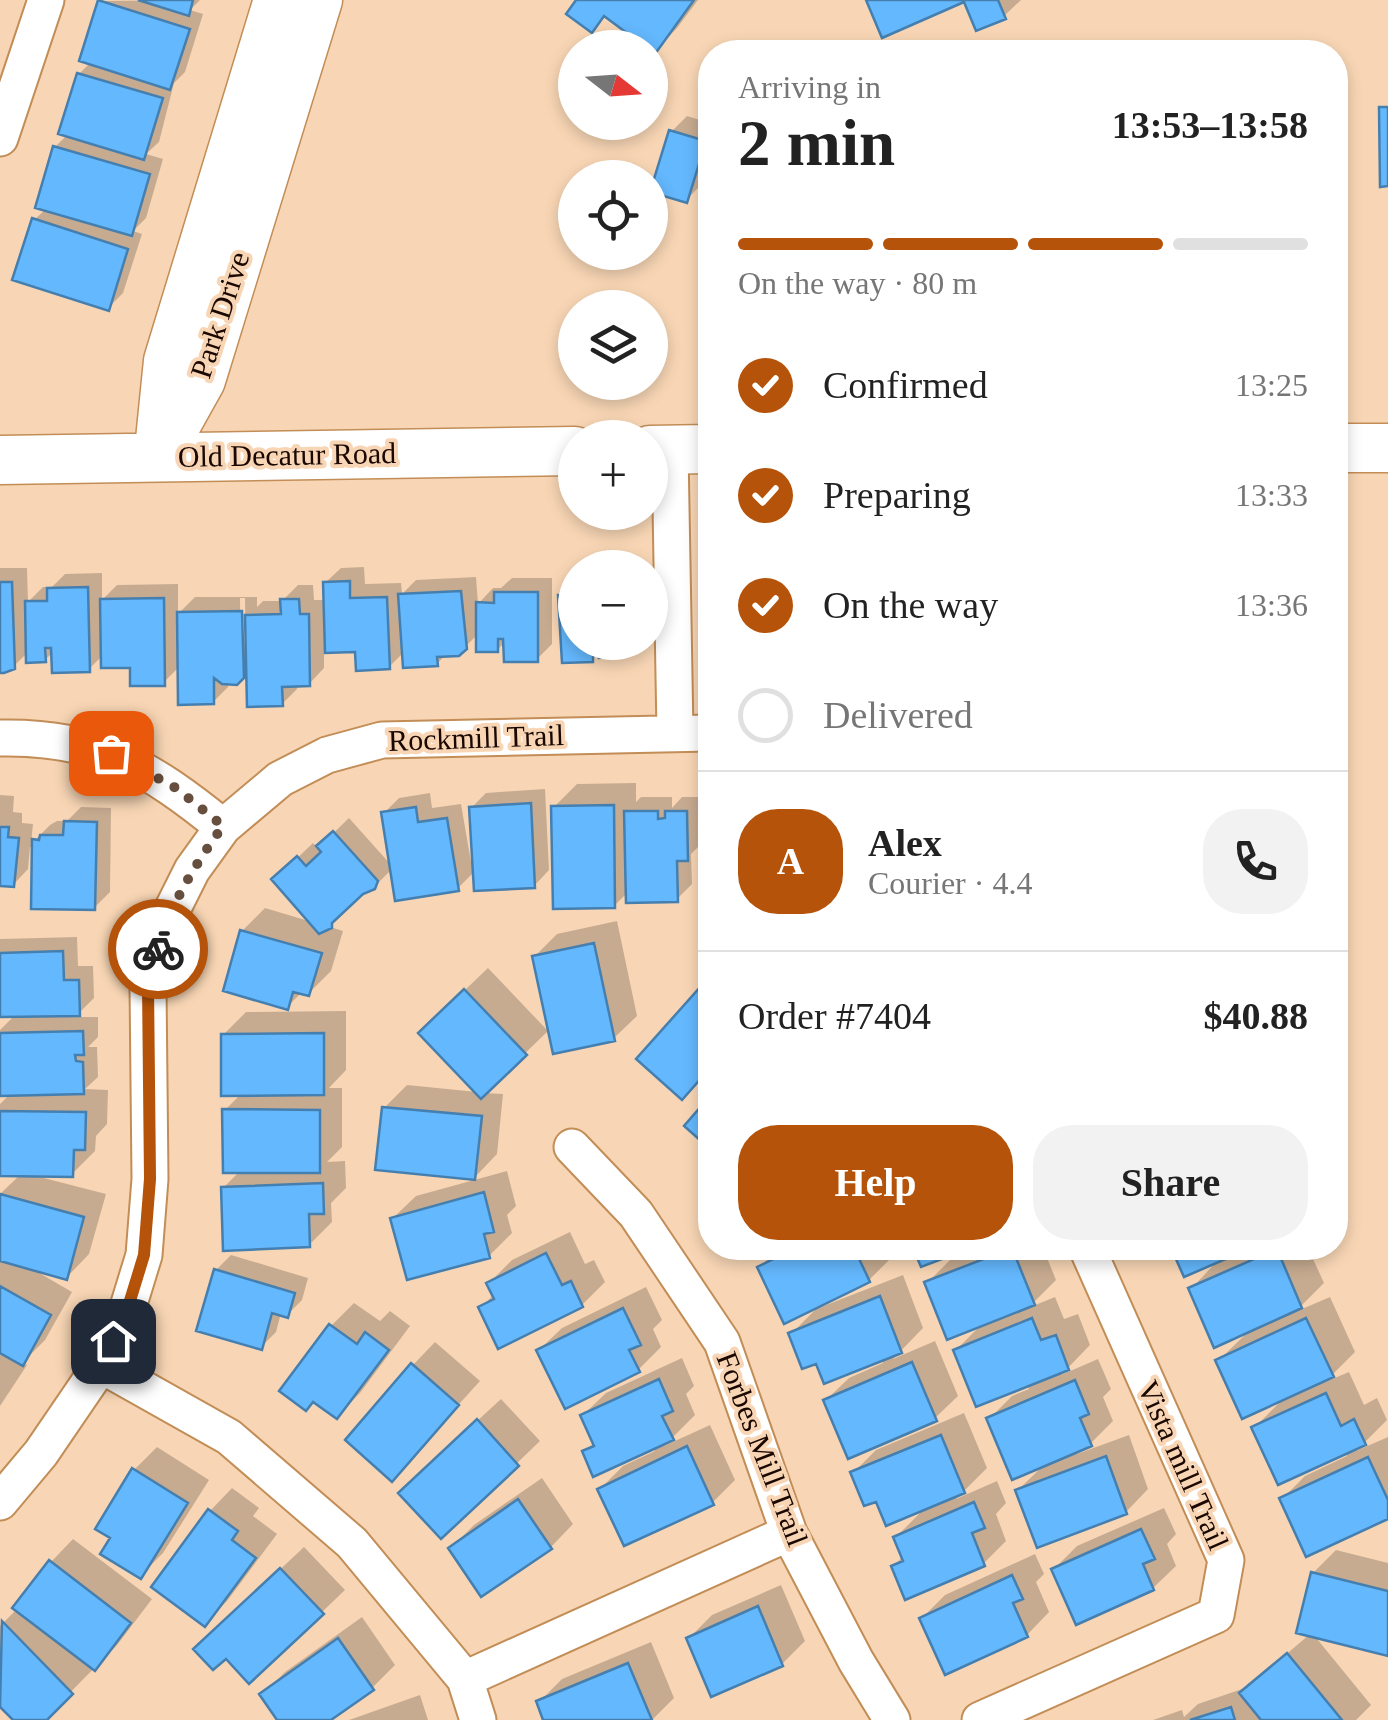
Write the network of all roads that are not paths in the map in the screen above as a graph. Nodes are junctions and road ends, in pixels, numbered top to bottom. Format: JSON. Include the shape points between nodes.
{"nodes":[{"id":1,"x":46,"y":0,"type":"edge"},
{"id":2,"x":278,"y":0,"type":"edge"},
{"id":3,"x":318,"y":0,"type":"edge"},
{"id":4,"x":0,"y":138,"type":"edge"},
{"id":5,"x":1348,"y":448,"type":"edge"},
{"id":6,"x":1388,"y":448,"type":"edge"},
{"id":7,"x":677,"y":450,"type":"edge"},
{"id":8,"x":558,"y":451,"type":"edge"},
{"id":9,"x":158,"y":458,"type":"junction"},
{"id":10,"x":0,"y":460,"type":"edge"},
{"id":11,"x":692,"y":732,"type":"edge"},
{"id":12,"x":0,"y":738,"type":"edge"},
{"id":13,"x":223,"y":826,"type":"junction"},
{"id":14,"x":572,"y":1146,"type":"dead end"},
{"id":15,"x":1092,"y":1260,"type":"edge"},
{"id":16,"x":101,"y":1365,"type":"junction"},
{"id":17,"x":0,"y":1502,"type":"edge"},
{"id":18,"x":789,"y":1533,"type":"junction"},
{"id":19,"x":465,"y":1679,"type":"junction"},
{"id":20,"x":478,"y":1720,"type":"edge"},
{"id":21,"x":892,"y":1720,"type":"edge"},
{"id":22,"x":980,"y":1720,"type":"edge"}],
"edges":[{"from":1,"to":4,"type":"street"},
{"from":2,"to":9,"type":"street","name":"Park Drive","via":[[168,362]]},
{"from":3,"to":9,"type":"street","name":"Park Drive","via":[[202,380]]},
{"from":5,"to":6,"type":"street"},
{"from":7,"to":11,"type":"street"},
{"from":8,"to":9,"type":"street","name":"Old Decatur Road"},
{"from":9,"to":10,"type":"street","name":"Old Decatur Road"},
{"from":11,"to":13,"type":"street","name":"Rockmill Trail","via":[[382,740],[326,756],[280,779]]},
{"from":12,"to":13,"type":"street","via":[[111,753],[176,788]]},
{"from":13,"to":16,"type":"street","name":"Rockmill Trail","via":[[164,926],[148,986],[144,1255]]},
{"from":14,"to":18,"type":"street","name":"Forbes Mill Trail","via":[[636,1214],[722,1342]]},
{"from":15,"to":22,"type":"street","name":"Vista mill Trail","via":[[1226,1560],[1216,1615]]},
{"from":16,"to":17,"type":"street","name":"Rockmill Trail"},
{"from":16,"to":19,"type":"street","via":[[229,1437],[339,1531]]},
{"from":18,"to":19,"type":"street"},
{"from":18,"to":21,"type":"street","name":"Forbes Mill Trail"},
{"from":19,"to":20,"type":"street"}]}
